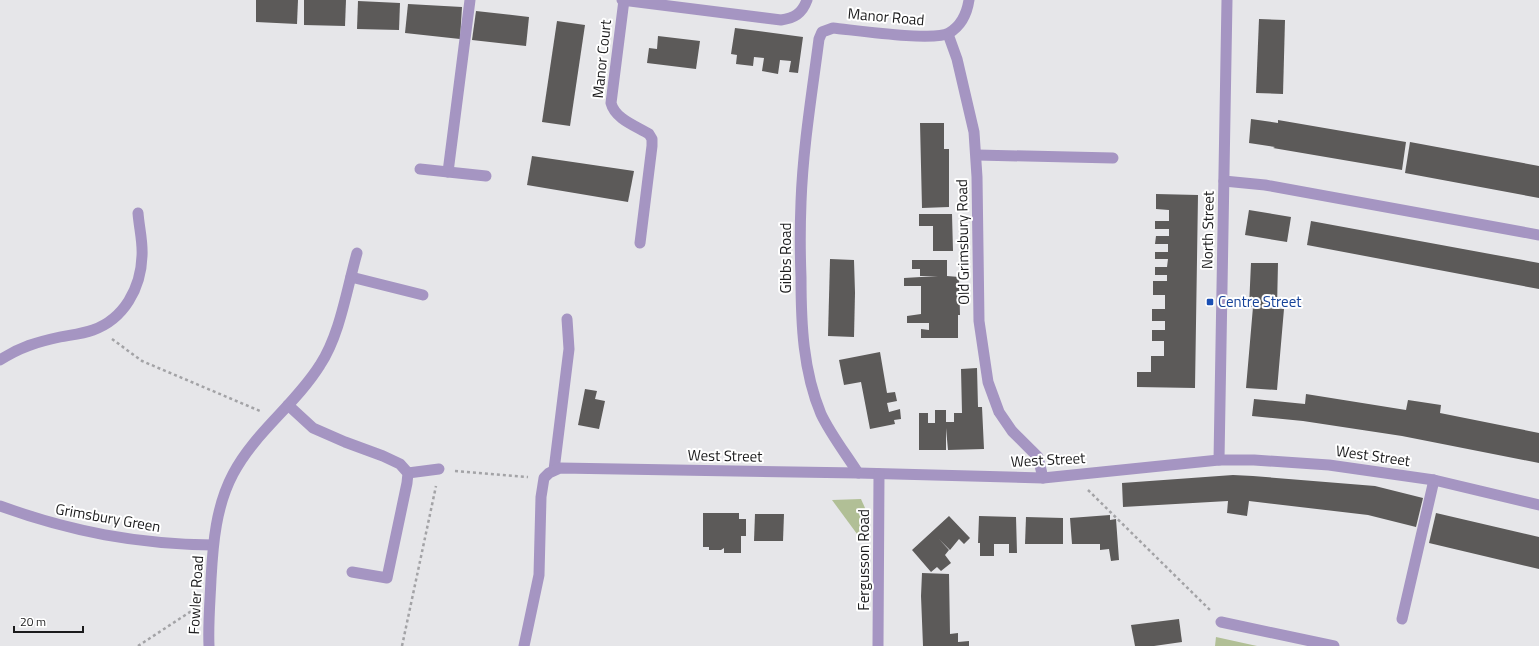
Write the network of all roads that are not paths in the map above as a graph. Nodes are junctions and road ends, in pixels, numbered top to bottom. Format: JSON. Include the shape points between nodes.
{"nodes":[{"id":1,"x":470,"y":0,"type":"edge"},
{"id":2,"x":623,"y":0,"type":"edge"},
{"id":3,"x":806,"y":0,"type":"edge"},
{"id":4,"x":969,"y":0,"type":"edge"},
{"id":5,"x":1227,"y":0,"type":"edge"},
{"id":6,"x":659,"y":2,"type":"edge"},
{"id":7,"x":822,"y":32,"type":"joint"},
{"id":8,"x":948,"y":34,"type":"junction"},
{"id":9,"x":977,"y":156,"type":"junction"},
{"id":10,"x":1113,"y":158,"type":"dead end"},
{"id":11,"x":420,"y":169,"type":"dead end"},
{"id":12,"x":448,"y":172,"type":"junction"},
{"id":13,"x":486,"y":176,"type":"dead end"},
{"id":14,"x":1224,"y":181,"type":"junction"},
{"id":15,"x":138,"y":213,"type":"dead end"},
{"id":16,"x":1539,"y":235,"type":"edge"},
{"id":17,"x":640,"y":243,"type":"dead end"},
{"id":18,"x":357,"y":254,"type":"dead end"},
{"id":19,"x":350,"y":277,"type":"junction"},
{"id":20,"x":423,"y":295,"type":"dead end"},
{"id":21,"x":567,"y":319,"type":"dead end"},
{"id":22,"x":0,"y":360,"type":"edge"},
{"id":23,"x":288,"y":406,"type":"junction"},
{"id":24,"x":1219,"y":460,"type":"junction"},
{"id":25,"x":439,"y":469,"type":"road end"},
{"id":26,"x":554,"y":470,"type":"junction"},
{"id":27,"x":408,"y":473,"type":"junction"},
{"id":28,"x":858,"y":473,"type":"junction"},
{"id":29,"x":879,"y":474,"type":"junction"},
{"id":30,"x":1043,"y":478,"type":"junction"},
{"id":31,"x":1434,"y":480,"type":"junction"},
{"id":32,"x":1539,"y":505,"type":"edge"},
{"id":33,"x":0,"y":506,"type":"edge"},
{"id":34,"x":213,"y":544,"type":"junction"},
{"id":35,"x":352,"y":572,"type":"dead end"},
{"id":36,"x":1402,"y":619,"type":"dead end"},
{"id":37,"x":1221,"y":622,"type":"road end"},
{"id":38,"x":209,"y":646,"type":"edge"},
{"id":39,"x":524,"y":646,"type":"edge"},
{"id":40,"x":878,"y":646,"type":"edge"},
{"id":41,"x":1334,"y":646,"type":"edge"}],
"edges":[{"from":1,"to":12,"type":"street"},
{"from":2,"to":6,"type":"street"},
{"from":2,"to":17,"type":"street","name":"Manor Court","via":[[611,103],[617,115],[649,134],[652,139]]},
{"from":3,"to":6,"type":"street","via":[[798,15],[781,20]]},
{"from":4,"to":8,"type":"street","via":[[963,20]]},
{"from":5,"to":14,"type":"street","name":"North Street"},
{"from":7,"to":8,"type":"street","name":"Manor Road","via":[[833,28],[920,36]]},
{"from":7,"to":28,"type":"street","name":"Gibbs Road","via":[[808,122],[801,201],[803,341],[807,368],[822,415]]},
{"from":8,"to":9,"type":"street","name":"Old Grimsbury Road","via":[[967,98]]},
{"from":9,"to":10,"type":"street"},
{"from":9,"to":30,"type":"street","name":"Old Grimsbury Road","via":[[978,313],[988,382],[999,412],[1012,431],[1038,457]]},
{"from":11,"to":12,"type":"street"},
{"from":12,"to":13,"type":"street"},
{"from":14,"to":16,"type":"street","via":[[1265,185]]},
{"from":14,"to":24,"type":"street","name":"North Street"},
{"from":15,"to":22,"type":"street","via":[[142,256],[139,277],[133,296],[121,312],[97,328],[37,342]]},
{"from":18,"to":19,"type":"street","name":"Fowler Road"},
{"from":19,"to":20,"type":"street"},
{"from":19,"to":23,"type":"street","name":"Fowler Road","via":[[329,349],[321,365]]},
{"from":21,"to":26,"type":"street","via":[[569,349]]},
{"from":23,"to":27,"type":"street","via":[[313,428],[400,464]]},
{"from":23,"to":34,"type":"street","name":"Fowler Road","via":[[260,434],[233,474],[217,518]]},
{"from":24,"to":30,"type":"street","name":"West Street"},
{"from":24,"to":31,"type":"street","name":"West Street","via":[[1329,465]]},
{"from":25,"to":27,"type":"street"},
{"from":26,"to":28,"type":"street","name":"West Street","via":[[560,468]]},
{"from":26,"to":39,"type":"street","via":[[544,478],[541,497],[539,574]]},
{"from":27,"to":35,"type":"street","via":[[387,578]]},
{"from":28,"to":29,"type":"street","name":"West Street"},
{"from":29,"to":30,"type":"street","name":"West Street"},
{"from":29,"to":40,"type":"street","name":"Fergusson Road"},
{"from":31,"to":32,"type":"street","name":"West Street"},
{"from":31,"to":36,"type":"street"},
{"from":33,"to":34,"type":"street","name":"Grimsbury Green","via":[[64,527],[103,535],[170,544]]},
{"from":34,"to":38,"type":"street","name":"Fowler Road"},
{"from":37,"to":41,"type":"street"}]}
